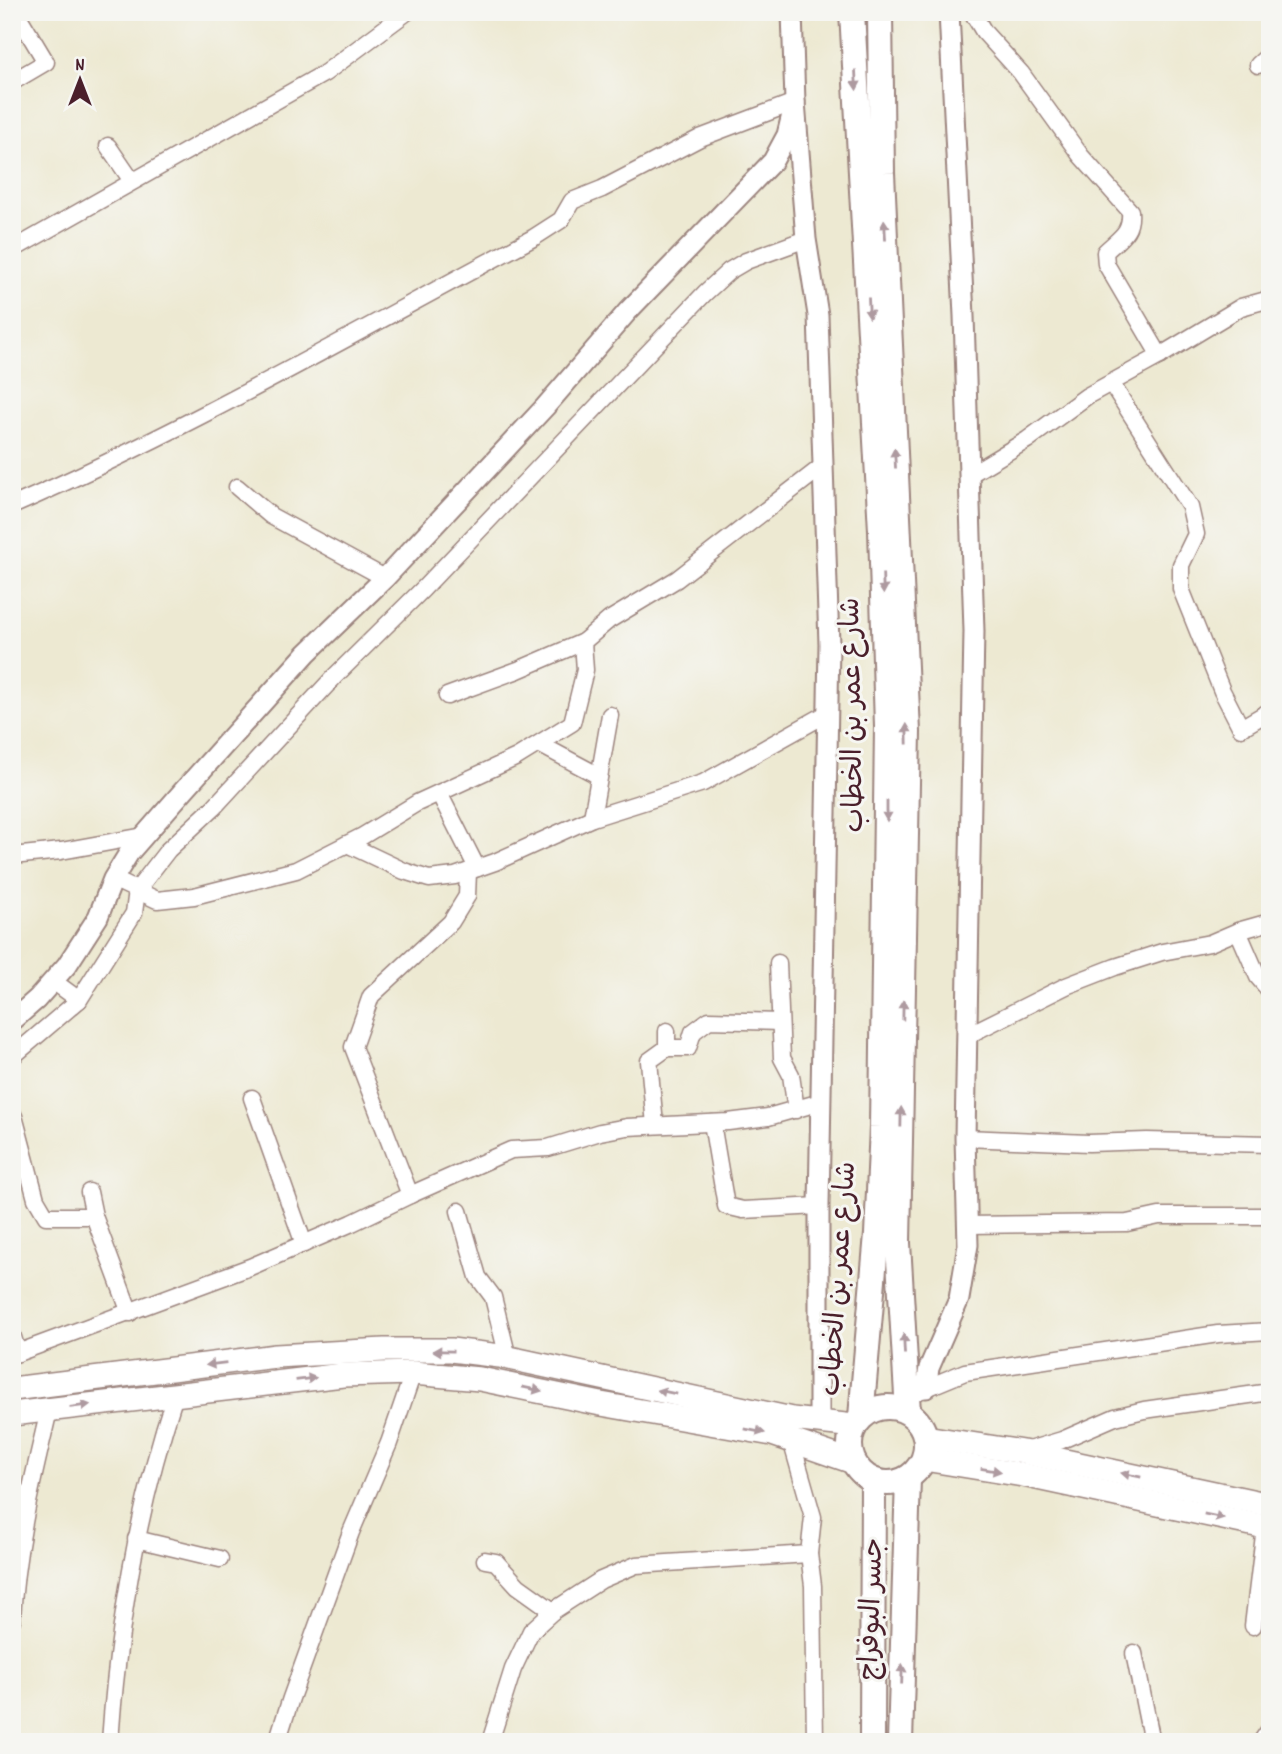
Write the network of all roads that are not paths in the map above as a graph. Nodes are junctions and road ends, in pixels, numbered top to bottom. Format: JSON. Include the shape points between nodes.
{"nodes":[{"id":1,"x":16,"y":12,"type":"edge"},
{"id":2,"x":407,"y":12,"type":"edge"},
{"id":3,"x":792,"y":12,"type":"edge"},
{"id":4,"x":852,"y":12,"type":"edge"},
{"id":5,"x":880,"y":12,"type":"edge"},
{"id":6,"x":949,"y":12,"type":"edge"},
{"id":7,"x":972,"y":12,"type":"edge"},
{"id":8,"x":12,"y":82,"type":"edge"},
{"id":9,"x":795,"y":102,"type":"junction"},
{"id":10,"x":108,"y":146,"type":"dead end"},
{"id":11,"x":132,"y":181,"type":"junction"},
{"id":12,"x":806,"y":239,"type":"junction"},
{"id":13,"x":12,"y":250,"type":"edge"},
{"id":14,"x":1270,"y":299,"type":"edge"},
{"id":15,"x":1160,"y":356,"type":"junction"},
{"id":16,"x":1111,"y":383,"type":"junction"},
{"id":17,"x":824,"y":465,"type":"junction"},
{"id":18,"x":969,"y":475,"type":"junction"},
{"id":19,"x":237,"y":487,"type":"dead end"},
{"id":20,"x":12,"y":506,"type":"edge"},
{"id":21,"x":385,"y":578,"type":"junction"},
{"id":22,"x":583,"y":642,"type":"junction"},
{"id":23,"x":447,"y":696,"type":"dead end"},
{"id":24,"x":1270,"y":711,"type":"edge"},
{"id":25,"x":828,"y":713,"type":"junction"},
{"id":26,"x":610,"y":715,"type":"dead end"},
{"id":27,"x":539,"y":744,"type":"junction"},
{"id":28,"x":599,"y":776,"type":"junction"},
{"id":29,"x":439,"y":793,"type":"junction"},
{"id":30,"x":592,"y":818,"type":"junction"},
{"id":31,"x":144,"y":836,"type":"junction"},
{"id":32,"x":347,"y":844,"type":"junction"},
{"id":33,"x":12,"y":856,"type":"edge"},
{"id":34,"x":472,"y":870,"type":"junction"},
{"id":35,"x":113,"y":879,"type":"junction"},
{"id":36,"x":137,"y":890,"type":"junction"},
{"id":37,"x":1270,"y":922,"type":"edge"},
{"id":38,"x":1238,"y":931,"type":"junction"},
{"id":39,"x":778,"y":963,"type":"dead end"},
{"id":40,"x":53,"y":981,"type":"junction"},
{"id":41,"x":1270,"y":991,"type":"edge"},
{"id":42,"x":79,"y":1000,"type":"junction"},
{"id":43,"x":12,"y":1021,"type":"edge"},
{"id":44,"x":780,"y":1022,"type":"junction"},
{"id":45,"x":667,"y":1031,"type":"dead end"},
{"id":46,"x":968,"y":1035,"type":"junction"},
{"id":47,"x":667,"y":1048,"type":"junction"},
{"id":48,"x":12,"y":1057,"type":"edge"},
{"id":49,"x":252,"y":1098,"type":"dead end"},
{"id":50,"x":821,"y":1102,"type":"junction"},
{"id":51,"x":796,"y":1110,"type":"junction"},
{"id":52,"x":14,"y":1116,"type":"dead end"},
{"id":53,"x":712,"y":1123,"type":"junction"},
{"id":54,"x":654,"y":1125,"type":"junction"},
{"id":55,"x":965,"y":1138,"type":"junction"},
{"id":56,"x":1270,"y":1144,"type":"edge"},
{"id":57,"x":89,"y":1192,"type":"dead end"},
{"id":58,"x":410,"y":1195,"type":"junction"},
{"id":59,"x":819,"y":1206,"type":"junction"},
{"id":60,"x":459,"y":1211,"type":"dead end"},
{"id":61,"x":94,"y":1216,"type":"junction"},
{"id":62,"x":1270,"y":1216,"type":"edge"},
{"id":63,"x":967,"y":1226,"type":"junction"},
{"id":64,"x":304,"y":1244,"type":"junction"},
{"id":65,"x":130,"y":1313,"type":"junction"},
{"id":66,"x":1270,"y":1331,"type":"edge"},
{"id":67,"x":12,"y":1334,"type":"edge"},
{"id":68,"x":15,"y":1354,"type":"edge"},
{"id":69,"x":508,"y":1358,"type":"junction"},
{"id":70,"x":413,"y":1373,"type":"junction"},
{"id":71,"x":12,"y":1389,"type":"edge"},
{"id":72,"x":1270,"y":1392,"type":"edge"},
{"id":73,"x":175,"y":1395,"type":"junction"},
{"id":74,"x":914,"y":1399,"type":"junction"},
{"id":75,"x":49,"y":1409,"type":"junction"},
{"id":76,"x":12,"y":1414,"type":"edge"},
{"id":77,"x":819,"y":1421,"type":"junction"},
{"id":78,"x":857,"y":1421,"type":"junction"},
{"id":79,"x":791,"y":1440,"type":"junction"},
{"id":80,"x":1023,"y":1452,"type":"junction"},
{"id":81,"x":919,"y":1458,"type":"junction"},
{"id":82,"x":853,"y":1462,"type":"junction"},
{"id":83,"x":873,"y":1481,"type":"junction"},
{"id":84,"x":1268,"y":1520,"type":"edge"},
{"id":85,"x":136,"y":1539,"type":"junction"},
{"id":86,"x":809,"y":1554,"type":"junction"},
{"id":87,"x":220,"y":1559,"type":"dead end"},
{"id":88,"x":485,"y":1560,"type":"dead end"},
{"id":89,"x":553,"y":1611,"type":"junction"},
{"id":90,"x":12,"y":1620,"type":"edge"},
{"id":91,"x":1253,"y":1626,"type":"dead end"},
{"id":92,"x":1134,"y":1653,"type":"dead end"},
{"id":93,"x":1270,"y":1729,"type":"edge"},
{"id":94,"x":110,"y":1742,"type":"edge"},
{"id":95,"x":277,"y":1742,"type":"edge"},
{"id":96,"x":490,"y":1742,"type":"edge"},
{"id":97,"x":815,"y":1742,"type":"edge"},
{"id":98,"x":872,"y":1742,"type":"edge"},
{"id":99,"x":900,"y":1742,"type":"edge"},
{"id":100,"x":1152,"y":1742,"type":"edge"},
{"id":101,"x":1261,"y":1742,"type":"edge"}],
"edges":[{"from":1,"to":8,"type":"street","via":[[46,62]]},
{"from":2,"to":11,"type":"street","via":[[325,73]]},
{"from":3,"to":9,"type":"street"},
{"from":4,"to":78,"type":"main road","name":"شارع عمر بن الخطاب","one_way":true,"via":[[881,530],[887,727],[882,1127],[877,1234]]},
{"from":74,"to":5,"type":"main road","name":"شارع عمر بن الخطاب","one_way":true,"via":[[898,1243],[908,732],[882,173]]},
{"from":6,"to":18,"type":"street"},
{"from":7,"to":15,"type":"street","via":[[1081,156],[1130,211],[1127,234],[1105,252],[1106,264]]},
{"from":9,"to":12,"type":"street"},
{"from":9,"to":20,"type":"street","via":[[700,138],[572,201],[561,220],[533,238],[196,419]]},
{"from":9,"to":21,"type":"street","via":[[787,135],[773,161],[628,311]]},
{"from":10,"to":11,"type":"street"},
{"from":11,"to":13,"type":"street"},
{"from":12,"to":17,"type":"street","via":[[818,315]]},
{"from":12,"to":36,"type":"street","via":[[746,261],[705,293],[423,590],[335,676],[215,807],[168,850]]},
{"from":14,"to":15,"type":"street","via":[[1241,307]]},
{"from":15,"to":16,"type":"street"},
{"from":16,"to":18,"type":"street"},
{"from":16,"to":24,"type":"street","via":[[1190,507],[1196,534],[1181,565],[1181,590],[1222,691],[1241,728]]},
{"from":17,"to":22,"type":"street","via":[[677,579],[609,620]]},
{"from":17,"to":25,"type":"street"},
{"from":18,"to":46,"type":"street","via":[[974,631]]},
{"from":19,"to":21,"type":"street","via":[[271,516]]},
{"from":21,"to":31,"type":"street","via":[[307,653]]},
{"from":22,"to":23,"type":"street"},
{"from":22,"to":27,"type":"street","via":[[585,670],[572,723]]},
{"from":25,"to":30,"type":"street","via":[[703,783]]},
{"from":25,"to":50,"type":"street"},
{"from":26,"to":28,"type":"street"},
{"from":27,"to":28,"type":"street"},
{"from":27,"to":29,"type":"street"},
{"from":28,"to":30,"type":"street"},
{"from":29,"to":32,"type":"street"},
{"from":29,"to":34,"type":"street"},
{"from":30,"to":34,"type":"street"},
{"from":31,"to":33,"type":"street"},
{"from":31,"to":35,"type":"street"},
{"from":32,"to":34,"type":"street","via":[[429,879]]},
{"from":32,"to":36,"type":"street","via":[[296,870],[194,896],[157,900]]},
{"from":34,"to":58,"type":"street","via":[[467,896],[451,922],[371,996],[353,1047]]},
{"from":35,"to":36,"type":"street"},
{"from":35,"to":40,"type":"street","via":[[98,917]]},
{"from":36,"to":42,"type":"street","via":[[134,913]]},
{"from":37,"to":38,"type":"street"},
{"from":38,"to":41,"type":"street","via":[[1258,977]]},
{"from":38,"to":46,"type":"street","via":[[1066,986]]},
{"from":39,"to":44,"type":"street"},
{"from":40,"to":42,"type":"street"},
{"from":40,"to":43,"type":"street"},
{"from":42,"to":48,"type":"street"},
{"from":44,"to":47,"type":"street","via":[[709,1020],[693,1032],[688,1048]]},
{"from":44,"to":51,"type":"street","via":[[782,1058],[791,1075]]},
{"from":45,"to":47,"type":"street"},
{"from":46,"to":55,"type":"street"},
{"from":47,"to":54,"type":"street","via":[[649,1061]]},
{"from":49,"to":64,"type":"street"},
{"from":50,"to":51,"type":"street"},
{"from":50,"to":59,"type":"street"},
{"from":51,"to":53,"type":"street"},
{"from":52,"to":61,"type":"street","via":[[36,1199],[46,1216]]},
{"from":53,"to":54,"type":"street"},
{"from":53,"to":59,"type":"street","via":[[726,1206],[743,1210]]},
{"from":54,"to":58,"type":"street","via":[[600,1132],[548,1148],[511,1150]]},
{"from":55,"to":56,"type":"street"},
{"from":55,"to":63,"type":"street"},
{"from":57,"to":61,"type":"street"},
{"from":58,"to":64,"type":"street"},
{"from":59,"to":77,"type":"street"},
{"from":60,"to":69,"type":"street","via":[[478,1277],[493,1297]]},
{"from":61,"to":65,"type":"street"},
{"from":62,"to":63,"type":"street","via":[[1159,1216],[1127,1223]]},
{"from":63,"to":74,"type":"street","via":[[959,1299]]},
{"from":64,"to":65,"type":"street"},
{"from":65,"to":68,"type":"street"},
{"from":66,"to":74,"type":"street","via":[[1218,1334],[965,1372]]},
{"from":67,"to":68,"type":"street"},
{"from":69,"to":71,"type":"main road","one_way":true,"via":[[451,1350],[276,1356]]},
{"from":77,"to":69,"type":"main road","one_way":true},
{"from":73,"to":70,"type":"main road","one_way":true,"via":[[344,1375]]},
{"from":70,"to":79,"type":"main road","one_way":true,"via":[[480,1379]]},
{"from":70,"to":95,"type":"street"},
{"from":72,"to":80,"type":"street","via":[[1115,1417]]},
{"from":75,"to":73,"type":"main road","one_way":true},
{"from":73,"to":85,"type":"street"},
{"from":74,"to":78,"type":"main road","via":[[896,1408],[871,1410]]},
{"from":74,"to":81,"type":"main road"},
{"from":75,"to":76,"type":"main road"},
{"from":75,"to":90,"type":"street","via":[[25,1513]]},
{"from":77,"to":78,"type":"main road"},
{"from":78,"to":82,"type":"main road","via":[[849,1437]]},
{"from":79,"to":82,"type":"main road"},
{"from":79,"to":86,"type":"street","via":[[813,1517]]},
{"from":80,"to":81,"type":"main road"},
{"from":84,"to":80,"type":"main road","one_way":true},
{"from":81,"to":83,"type":"main road","via":[[897,1482]]},
{"from":81,"to":84,"type":"main road","one_way":true},
{"from":99,"to":81,"type":"main road","name":"جسر البوفراج","one_way":true},
{"from":82,"to":83,"type":"main road"},
{"from":83,"to":98,"type":"main road","name":"جسر البوفراج"},
{"from":84,"to":91,"type":"street"},
{"from":85,"to":87,"type":"street"},
{"from":85,"to":94,"type":"street","via":[[114,1681]]},
{"from":86,"to":89,"type":"street","via":[[636,1565],[601,1580]]},
{"from":86,"to":97,"type":"street"},
{"from":88,"to":89,"type":"street","via":[[496,1562],[518,1586]]},
{"from":89,"to":96,"type":"street","via":[[531,1631],[513,1669]]},
{"from":92,"to":100,"type":"street"},
{"from":93,"to":101,"type":"street"}]}
